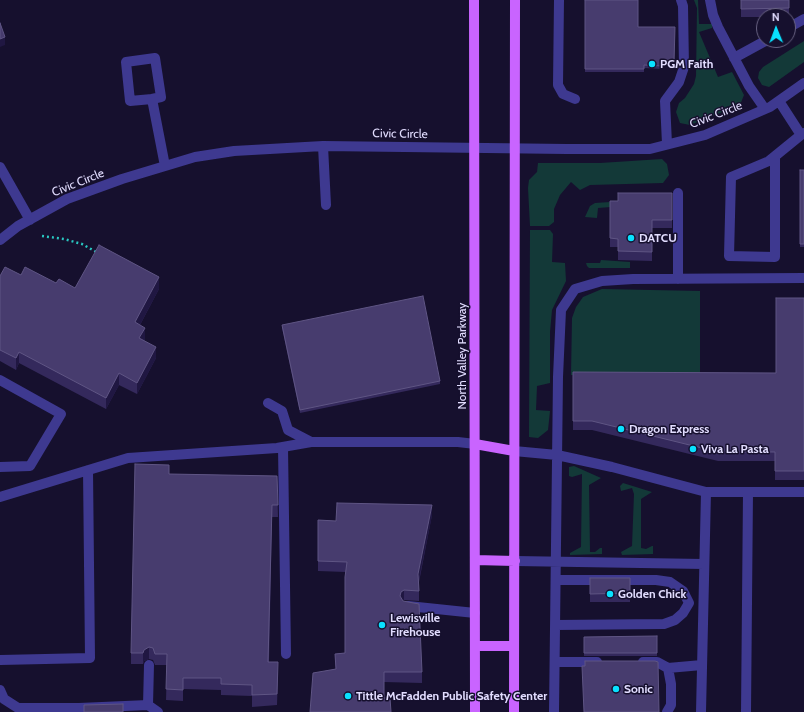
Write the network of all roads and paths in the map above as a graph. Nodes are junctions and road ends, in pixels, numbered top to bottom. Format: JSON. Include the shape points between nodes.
{"nodes":[{"id":1,"x":474,"y":0,"type":"edge"},
{"id":2,"x":515,"y":0,"type":"edge"},
{"id":3,"x":559,"y":0,"type":"edge"},
{"id":4,"x":681,"y":0,"type":"edge"},
{"id":5,"x":710,"y":0,"type":"edge"},
{"id":6,"x":756,"y":46,"type":"edge"},
{"id":7,"x":734,"y":58,"type":"junction"},
{"id":8,"x":804,"y":83,"type":"edge"},
{"id":9,"x":152,"y":99,"type":"junction"},
{"id":10,"x":575,"y":99,"type":"dead end"},
{"id":11,"x":779,"y":101,"type":"junction"},
{"id":12,"x":765,"y":109,"type":"junction"},
{"id":13,"x":803,"y":134,"type":"edge"},
{"id":14,"x":667,"y":144,"type":"junction"},
{"id":15,"x":323,"y":146,"type":"junction"},
{"id":16,"x":474,"y":148,"type":"junction"},
{"id":17,"x":514,"y":149,"type":"junction"},
{"id":18,"x":775,"y":156,"type":"junction"},
{"id":19,"x":164,"y":166,"type":"junction"},
{"id":20,"x":0,"y":167,"type":"edge"},
{"id":21,"x":678,"y":193,"type":"dead end"},
{"id":22,"x":326,"y":204,"type":"dead end"},
{"id":23,"x":30,"y":220,"type":"junction"},
{"id":24,"x":42,"y":236,"type":"dead end"},
{"id":25,"x":0,"y":240,"type":"edge"},
{"id":26,"x":102,"y":255,"type":"edge"},
{"id":27,"x":804,"y":278,"type":"edge"},
{"id":28,"x":678,"y":279,"type":"junction"},
{"id":29,"x":0,"y":380,"type":"edge"},
{"id":30,"x":268,"y":403,"type":"dead end"},
{"id":31,"x":311,"y":442,"type":"junction"},
{"id":32,"x":475,"y":444,"type":"junction"},
{"id":33,"x":283,"y":447,"type":"junction"},
{"id":34,"x":514,"y":451,"type":"junction"},
{"id":35,"x":557,"y":455,"type":"junction"},
{"id":36,"x":0,"y":468,"type":"edge"},
{"id":37,"x":88,"y":470,"type":"junction"},
{"id":38,"x":706,"y":492,"type":"junction"},
{"id":39,"x":748,"y":492,"type":"junction"},
{"id":40,"x":804,"y":492,"type":"edge"},
{"id":41,"x":0,"y":497,"type":"edge"},
{"id":42,"x":475,"y":560,"type":"junction"},
{"id":43,"x":514,"y":561,"type":"junction"},
{"id":44,"x":556,"y":563,"type":"junction"},
{"id":45,"x":704,"y":564,"type":"junction"},
{"id":46,"x":556,"y":580,"type":"junction"},
{"id":47,"x":703,"y":602,"type":"junction"},
{"id":48,"x":689,"y":603,"type":"junction"},
{"id":49,"x":406,"y":606,"type":"edge"},
{"id":50,"x":475,"y":613,"type":"junction"},
{"id":51,"x":555,"y":625,"type":"junction"},
{"id":52,"x":475,"y":646,"type":"junction"},
{"id":53,"x":514,"y":646,"type":"junction"},
{"id":54,"x":286,"y":654,"type":"dead end"},
{"id":55,"x":0,"y":660,"type":"edge"},
{"id":56,"x":555,"y":662,"type":"junction"},
{"id":57,"x":610,"y":662,"type":"edge"},
{"id":58,"x":633,"y":662,"type":"edge"},
{"id":59,"x":149,"y":665,"type":"dead end"},
{"id":60,"x":702,"y":665,"type":"junction"},
{"id":61,"x":668,"y":668,"type":"junction"},
{"id":62,"x":0,"y":690,"type":"edge"},
{"id":63,"x":148,"y":705,"type":"junction"},
{"id":64,"x":158,"y":712,"type":"edge"},
{"id":65,"x":475,"y":712,"type":"edge"},
{"id":66,"x":514,"y":712,"type":"edge"},
{"id":67,"x":554,"y":712,"type":"edge"},
{"id":68,"x":667,"y":712,"type":"edge"},
{"id":69,"x":701,"y":712,"type":"edge"},
{"id":70,"x":746,"y":712,"type":"edge"}],
"edges":[{"from":1,"to":16,"type":"main road","name":"North Valley Parkway"},
{"from":2,"to":17,"type":"main road"},
{"from":3,"to":10,"type":"street","via":[[558,86],[563,94]]},
{"from":4,"to":14,"type":"street","via":[[684,67],[679,82],[665,101]]},
{"from":5,"to":7,"type":"street","via":[[713,16]]},
{"from":6,"to":7,"type":"street"},
{"from":7,"to":12,"type":"street"},
{"from":8,"to":11,"type":"street","name":"Civic Circle"},
{"from":9,"to":9,"type":"street","via":[[130,101],[126,62],[155,58],[161,97]]},
{"from":9,"to":19,"type":"street"},
{"from":11,"to":12,"type":"street","name":"Civic Circle"},
{"from":11,"to":13,"type":"street"},
{"from":12,"to":14,"type":"street","name":"Civic Circle","via":[[705,135]]},
{"from":13,"to":18,"type":"street"},
{"from":14,"to":17,"type":"street","name":"Civic Circle","via":[[650,148]]},
{"from":15,"to":16,"type":"street","name":"Civic Circle"},
{"from":15,"to":19,"type":"street","name":"Civic Circle","via":[[234,151],[196,157]]},
{"from":15,"to":22,"type":"street"},
{"from":16,"to":17,"type":"street","name":"Civic Circle"},
{"from":16,"to":32,"type":"main road","name":"North Valley Parkway"},
{"from":17,"to":34,"type":"main road"},
{"from":18,"to":18,"type":"street","via":[[769,162],[731,177],[729,256],[775,257]]},
{"from":19,"to":23,"type":"street","name":"Civic Circle","via":[[67,199]]},
{"from":20,"to":23,"type":"street"},
{"from":21,"to":28,"type":"street"},
{"from":23,"to":25,"type":"street","name":"Civic Circle"},
{"from":24,"to":26,"type":"path","via":[[82,244]]},
{"from":27,"to":28,"type":"street"},
{"from":28,"to":35,"type":"street","via":[[602,281],[575,289],[561,310]]},
{"from":29,"to":36,"type":"street","via":[[61,414],[30,466]]},
{"from":30,"to":31,"type":"street","via":[[282,411],[288,430]]},
{"from":31,"to":32,"type":"street"},
{"from":31,"to":33,"type":"street"},
{"from":32,"to":34,"type":"main road"},
{"from":32,"to":42,"type":"main road","name":"North Valley Parkway"},
{"from":33,"to":37,"type":"street","via":[[128,458]]},
{"from":33,"to":54,"type":"street"},
{"from":34,"to":35,"type":"street"},
{"from":34,"to":43,"type":"main road"},
{"from":35,"to":38,"type":"street"},
{"from":35,"to":44,"type":"street"},
{"from":37,"to":41,"type":"street"},
{"from":37,"to":55,"type":"street","via":[[90,658]]},
{"from":38,"to":39,"type":"street"},
{"from":38,"to":45,"type":"street"},
{"from":39,"to":40,"type":"street"},
{"from":39,"to":70,"type":"street"},
{"from":42,"to":43,"type":"main road"},
{"from":42,"to":50,"type":"main road","name":"North Valley Parkway"},
{"from":43,"to":44,"type":"street"},
{"from":43,"to":53,"type":"main road"},
{"from":44,"to":45,"type":"street"},
{"from":44,"to":46,"type":"street"},
{"from":45,"to":47,"type":"street"},
{"from":46,"to":48,"type":"street","via":[[670,582],[683,591]]},
{"from":46,"to":51,"type":"street"},
{"from":47,"to":48,"type":"street"},
{"from":47,"to":60,"type":"street"},
{"from":48,"to":51,"type":"street","via":[[675,620],[664,624]]},
{"from":49,"to":50,"type":"street"},
{"from":50,"to":52,"type":"main road","name":"North Valley Parkway"},
{"from":51,"to":56,"type":"street"},
{"from":52,"to":53,"type":"main road"},
{"from":52,"to":65,"type":"main road","name":"North Valley Parkway"},
{"from":53,"to":66,"type":"main road"},
{"from":56,"to":57,"type":"street"},
{"from":56,"to":67,"type":"street"},
{"from":58,"to":61,"type":"street","via":[[657,662]]},
{"from":59,"to":63,"type":"street"},
{"from":60,"to":61,"type":"street"},
{"from":60,"to":69,"type":"street"},
{"from":61,"to":68,"type":"street","via":[[671,705]]},
{"from":62,"to":63,"type":"street","via":[[4,699],[18,708]]},
{"from":63,"to":64,"type":"street"}]}
